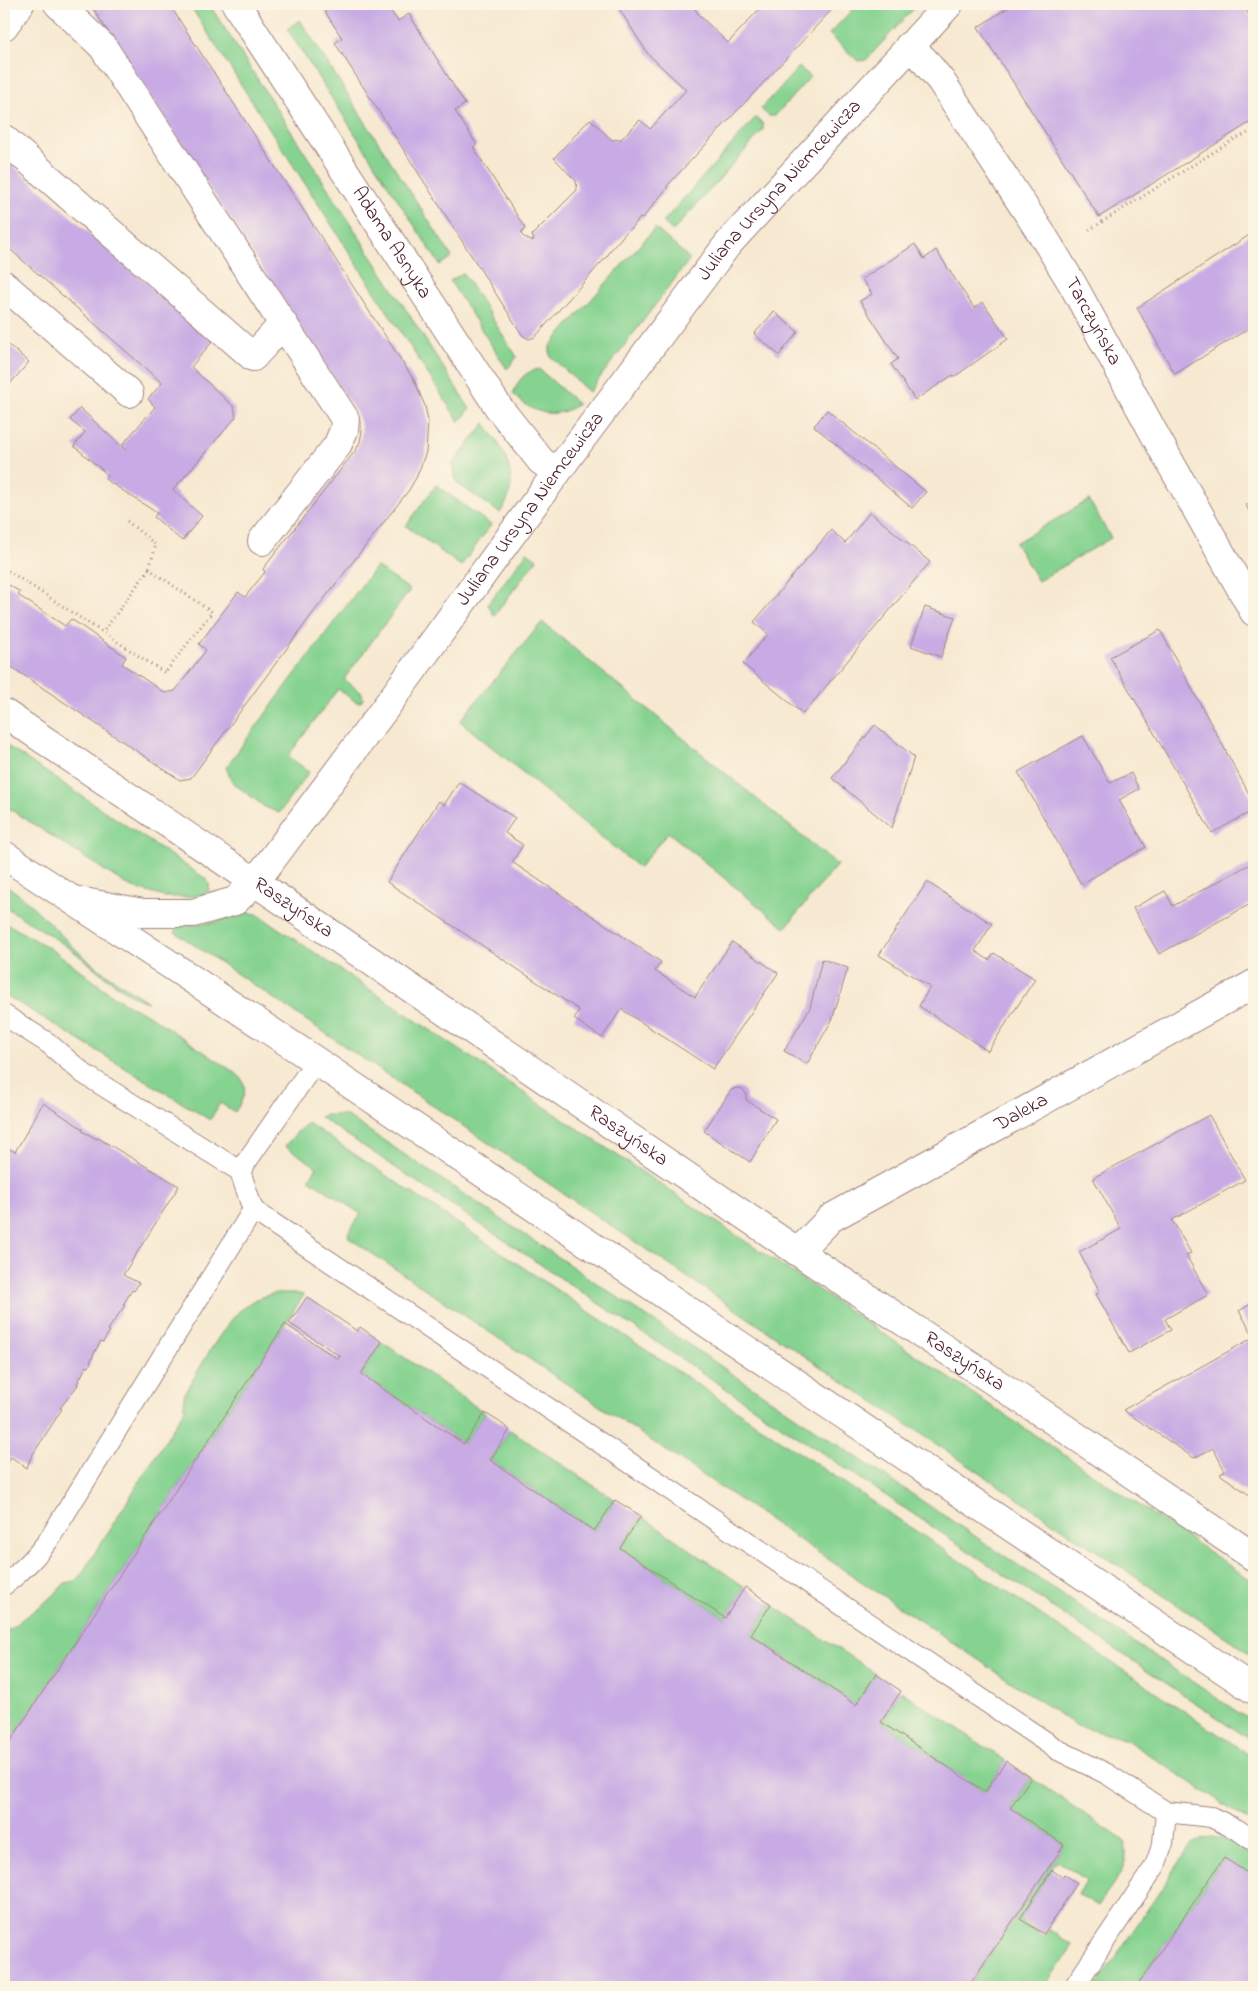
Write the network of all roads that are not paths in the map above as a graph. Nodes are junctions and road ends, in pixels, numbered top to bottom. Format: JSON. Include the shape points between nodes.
{"nodes":[{"id":1,"x":20,"y":4,"type":"edge"},
{"id":2,"x":58,"y":4,"type":"edge"},
{"id":3,"x":236,"y":4,"type":"edge"},
{"id":4,"x":949,"y":4,"type":"edge"},
{"id":5,"x":4,"y":26,"type":"edge"},
{"id":6,"x":910,"y":46,"type":"junction"},
{"id":7,"x":4,"y":139,"type":"edge"},
{"id":8,"x":4,"y":285,"type":"edge"},
{"id":9,"x":283,"y":324,"type":"junction"},
{"id":10,"x":129,"y":393,"type":"dead end"},
{"id":11,"x":557,"y":472,"type":"junction"},
{"id":12,"x":262,"y":541,"type":"dead end"},
{"id":13,"x":1254,"y":612,"type":"edge"},
{"id":14,"x":4,"y":713,"type":"edge"},
{"id":15,"x":4,"y":855,"type":"edge"},
{"id":16,"x":255,"y":882,"type":"junction"},
{"id":17,"x":73,"y":900,"type":"junction"},
{"id":18,"x":1254,"y":984,"type":"edge"},
{"id":19,"x":4,"y":1015,"type":"edge"},
{"id":20,"x":316,"y":1061,"type":"junction"},
{"id":21,"x":240,"y":1171,"type":"junction"},
{"id":22,"x":253,"y":1210,"type":"junction"},
{"id":23,"x":798,"y":1252,"type":"junction"},
{"id":24,"x":1254,"y":1557,"type":"edge"},
{"id":25,"x":4,"y":1585,"type":"edge"},
{"id":26,"x":1254,"y":1690,"type":"edge"},
{"id":27,"x":1166,"y":1812,"type":"junction"},
{"id":28,"x":1254,"y":1841,"type":"edge"},
{"id":29,"x":1074,"y":1987,"type":"edge"}],
"edges":[{"from":1,"to":5,"type":"street"},
{"from":2,"to":9,"type":"street","via":[[103,47]]},
{"from":3,"to":11,"type":"street","name":"Adama Asnyka","via":[[499,408],[541,461]]},
{"from":4,"to":6,"type":"street","name":"Juliana Ursyna Niemcewicza"},
{"from":6,"to":11,"type":"street","name":"Juliana Ursyna Niemcewicza","via":[[728,244]]},
{"from":6,"to":13,"type":"street","name":"Tarczyńska","via":[[940,81],[1064,270]]},
{"from":7,"to":9,"type":"street","via":[[253,358]]},
{"from":8,"to":10,"type":"street"},
{"from":9,"to":12,"type":"street","via":[[345,419],[344,430],[336,446]]},
{"from":11,"to":16,"type":"street","name":"Juliana Ursyna Niemcewicza"},
{"from":14,"to":16,"type":"street","name":"Raszyńska"},
{"from":15,"to":17,"type":"street"},
{"from":16,"to":17,"type":"street","name":"Juliana Ursyna Niemcewicza","via":[[235,901],[193,912],[143,913]]},
{"from":16,"to":23,"type":"street","name":"Raszyńska"},
{"from":17,"to":20,"type":"street"},
{"from":18,"to":23,"type":"street","name":"Daleka","via":[[831,1218]]},
{"from":19,"to":21,"type":"lane","via":[[48,1042],[84,1074]]},
{"from":20,"to":21,"type":"lane"},
{"from":20,"to":26,"type":"street"},
{"from":21,"to":22,"type":"lane"},
{"from":22,"to":25,"type":"lane","via":[[48,1541],[36,1557]]},
{"from":22,"to":27,"type":"lane","via":[[1058,1750],[1106,1774]]},
{"from":23,"to":24,"type":"street","name":"Raszyńska"},
{"from":27,"to":28,"type":"lane","via":[[1210,1817]]},
{"from":27,"to":29,"type":"lane","via":[[1163,1843],[1155,1866]]}]}
